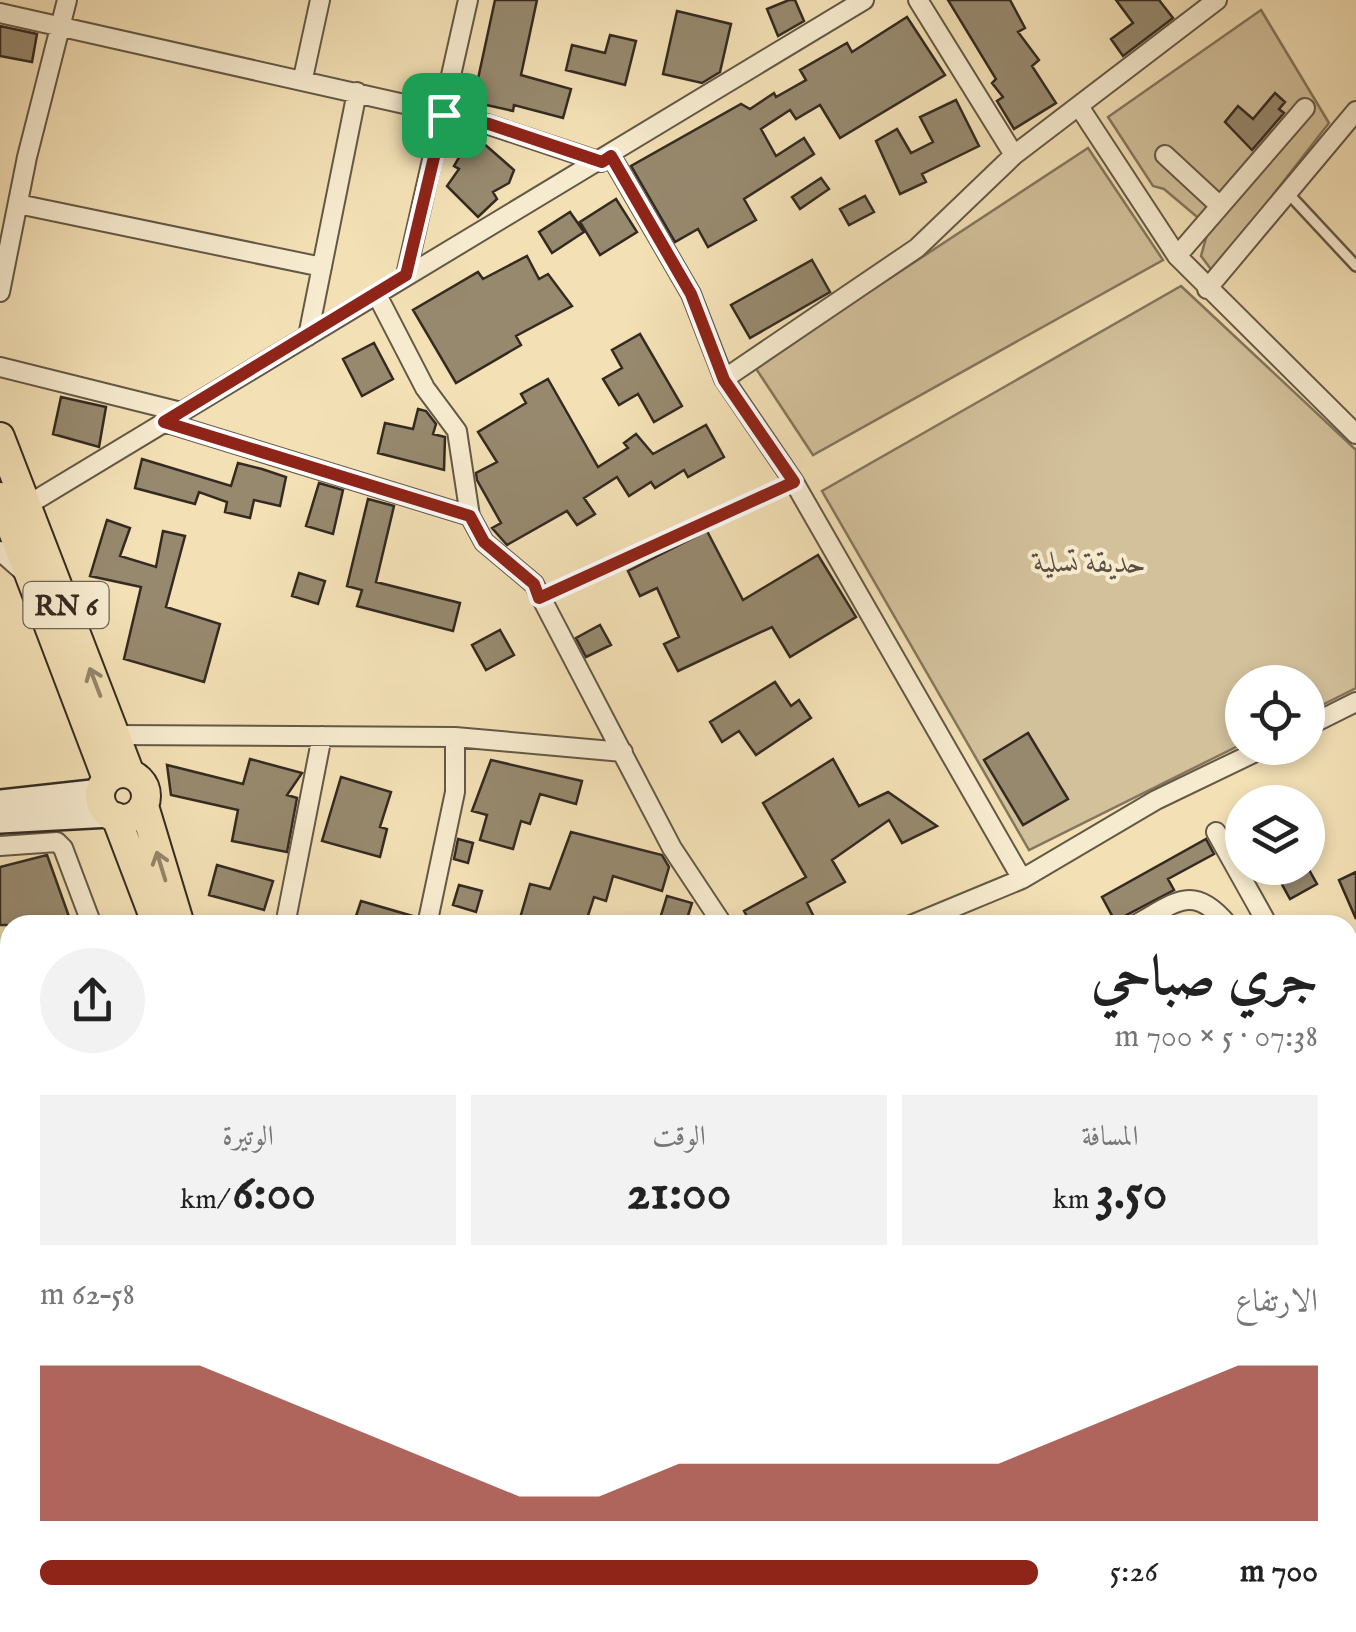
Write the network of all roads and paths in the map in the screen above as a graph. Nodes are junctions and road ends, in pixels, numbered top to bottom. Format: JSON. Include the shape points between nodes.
{"nodes":[{"id":1,"x":67,"y":0,"type":"edge"},
{"id":2,"x":320,"y":0,"type":"edge"},
{"id":3,"x":468,"y":0,"type":"edge"},
{"id":4,"x":864,"y":0,"type":"edge"},
{"id":5,"x":918,"y":0,"type":"edge"},
{"id":6,"x":1217,"y":0,"type":"edge"},
{"id":7,"x":0,"y":13,"type":"edge"},
{"id":8,"x":60,"y":26,"type":"junction"},
{"id":9,"x":303,"y":78,"type":"junction"},
{"id":10,"x":357,"y":92,"type":"junction"},
{"id":11,"x":1080,"y":108,"type":"junction"},
{"id":12,"x":1305,"y":108,"type":"dead end"},
{"id":13,"x":1356,"y":111,"type":"edge"},
{"id":14,"x":444,"y":115,"type":"junction"},
{"id":15,"x":1014,"y":155,"type":"junction"},
{"id":16,"x":1164,"y":155,"type":"dead end"},
{"id":17,"x":606,"y":159,"type":"junction"},
{"id":18,"x":1285,"y":190,"type":"junction"},
{"id":19,"x":18,"y":204,"type":"junction"},
{"id":20,"x":1220,"y":206,"type":"junction"},
{"id":21,"x":1177,"y":256,"type":"junction"},
{"id":22,"x":1355,"y":265,"type":"edge"},
{"id":23,"x":322,"y":267,"type":"junction"},
{"id":24,"x":406,"y":275,"type":"junction"},
{"id":25,"x":1207,"y":289,"type":"junction"},
{"id":26,"x":0,"y":292,"type":"edge"},
{"id":27,"x":376,"y":295,"type":"junction"},
{"id":28,"x":308,"y":336,"type":"junction"},
{"id":29,"x":0,"y":367,"type":"edge"},
{"id":30,"x":724,"y":380,"type":"junction"},
{"id":31,"x":181,"y":412,"type":"junction"},
{"id":32,"x":164,"y":422,"type":"junction"},
{"id":33,"x":1356,"y":434,"type":"edge"},
{"id":34,"x":0,"y":438,"type":"edge"},
{"id":35,"x":794,"y":482,"type":"junction"},
{"id":36,"x":8,"y":514,"type":"edge"},
{"id":37,"x":470,"y":516,"type":"junction"},
{"id":38,"x":0,"y":551,"type":"edge"},
{"id":39,"x":34,"y":581,"type":"junction"},
{"id":40,"x":539,"y":598,"type":"junction"},
{"id":41,"x":1356,"y":702,"type":"edge"},
{"id":42,"x":1325,"y":718,"type":"edge"},
{"id":43,"x":116,"y":735,"type":"junction"},
{"id":44,"x":322,"y":736,"type":"junction"},
{"id":45,"x":455,"y":738,"type":"junction"},
{"id":46,"x":623,"y":752,"type":"junction"},
{"id":47,"x":1229,"y":765,"type":"edge"},
{"id":48,"x":113,"y":795,"type":"junction"},
{"id":49,"x":0,"y":803,"type":"edge"},
{"id":50,"x":0,"y":820,"type":"edge"},
{"id":51,"x":1216,"y":832,"type":"dead end"},
{"id":52,"x":0,"y":846,"type":"edge"},
{"id":53,"x":1022,"y":879,"type":"junction"},
{"id":54,"x":953,"y":908,"type":"junction"},
{"id":55,"x":88,"y":915,"type":"edge"},
{"id":56,"x":154,"y":915,"type":"edge"},
{"id":57,"x":177,"y":915,"type":"edge"},
{"id":58,"x":286,"y":915,"type":"edge"},
{"id":59,"x":429,"y":915,"type":"edge"},
{"id":60,"x":716,"y":915,"type":"edge"},
{"id":61,"x":936,"y":915,"type":"edge"},
{"id":62,"x":957,"y":915,"type":"edge"},
{"id":63,"x":1154,"y":915,"type":"edge"},
{"id":64,"x":1218,"y":915,"type":"edge"},
{"id":65,"x":1262,"y":915,"type":"edge"}],
"edges":[{"from":1,"to":8,"type":"street"},
{"from":2,"to":9,"type":"street"},
{"from":3,"to":14,"type":"street"},
{"from":4,"to":17,"type":"street"},
{"from":5,"to":15,"type":"street"},
{"from":6,"to":11,"type":"street"},
{"from":7,"to":8,"type":"street"},
{"from":8,"to":9,"type":"street"},
{"from":8,"to":19,"type":"street"},
{"from":9,"to":10,"type":"street"},
{"from":10,"to":14,"type":"street"},
{"from":10,"to":23,"type":"street"},
{"from":11,"to":15,"type":"street"},
{"from":11,"to":21,"type":"street"},
{"from":12,"to":20,"type":"street"},
{"from":13,"to":18,"type":"street"},
{"from":14,"to":17,"type":"street"},
{"from":14,"to":24,"type":"street"},
{"from":15,"to":30,"type":"street","via":[[917,248]]},
{"from":16,"to":20,"type":"street"},
{"from":17,"to":24,"type":"street"},
{"from":17,"to":30,"type":"street","via":[[691,294]]},
{"from":18,"to":22,"type":"lane"},
{"from":18,"to":25,"type":"street"},
{"from":19,"to":23,"type":"street"},
{"from":19,"to":26,"type":"street"},
{"from":20,"to":21,"type":"street"},
{"from":21,"to":25,"type":"street"},
{"from":23,"to":28,"type":"street"},
{"from":24,"to":27,"type":"street"},
{"from":25,"to":33,"type":"street"},
{"from":27,"to":28,"type":"street"},
{"from":27,"to":37,"type":"street","via":[[425,388],[457,431]]},
{"from":28,"to":31,"type":"street"},
{"from":29,"to":31,"type":"street"},
{"from":30,"to":35,"type":"street"},
{"from":31,"to":32,"type":"street"},
{"from":32,"to":36,"type":"street"},
{"from":32,"to":37,"type":"street"},
{"from":34,"to":36,"type":"main road","number":"RN 6"},
{"from":35,"to":40,"type":"path"},
{"from":35,"to":53,"type":"street"},
{"from":36,"to":39,"type":"main road","number":"RN 6"},
{"from":43,"to":36,"type":"main road","number":"RN 6","one_way":true},
{"from":37,"to":40,"type":"street","via":[[484,542],[534,584]]},
{"from":38,"to":39,"type":"street"},
{"from":39,"to":48,"type":"main road","number":"RN 6"},
{"from":40,"to":46,"type":"street"},
{"from":41,"to":42,"type":"street"},
{"from":43,"to":44,"type":"street"},
{"from":43,"to":48,"type":"main road","number":"RN 6"},
{"from":44,"to":45,"type":"street"},
{"from":44,"to":58,"type":"street"},
{"from":45,"to":46,"type":"street"},
{"from":45,"to":59,"type":"street","via":[[455,792]]},
{"from":46,"to":60,"type":"street","via":[[672,848]]},
{"from":47,"to":53,"type":"street"},
{"from":48,"to":49,"type":"main road"},
{"from":48,"to":50,"type":"main road","via":[[68,820]]},
{"from":48,"to":56,"type":"main road","number":"RN 6"},
{"from":57,"to":48,"type":"main road","one_way":true,"via":[[144,806],[135,816]]},
{"from":51,"to":65,"type":"street"},
{"from":52,"to":55,"type":"street","via":[[57,842]]},
{"from":53,"to":54,"type":"street"},
{"from":54,"to":61,"type":"street"},
{"from":54,"to":62,"type":"street"},
{"from":63,"to":64,"type":"street","via":[[1185,898],[1203,901]]}]}
